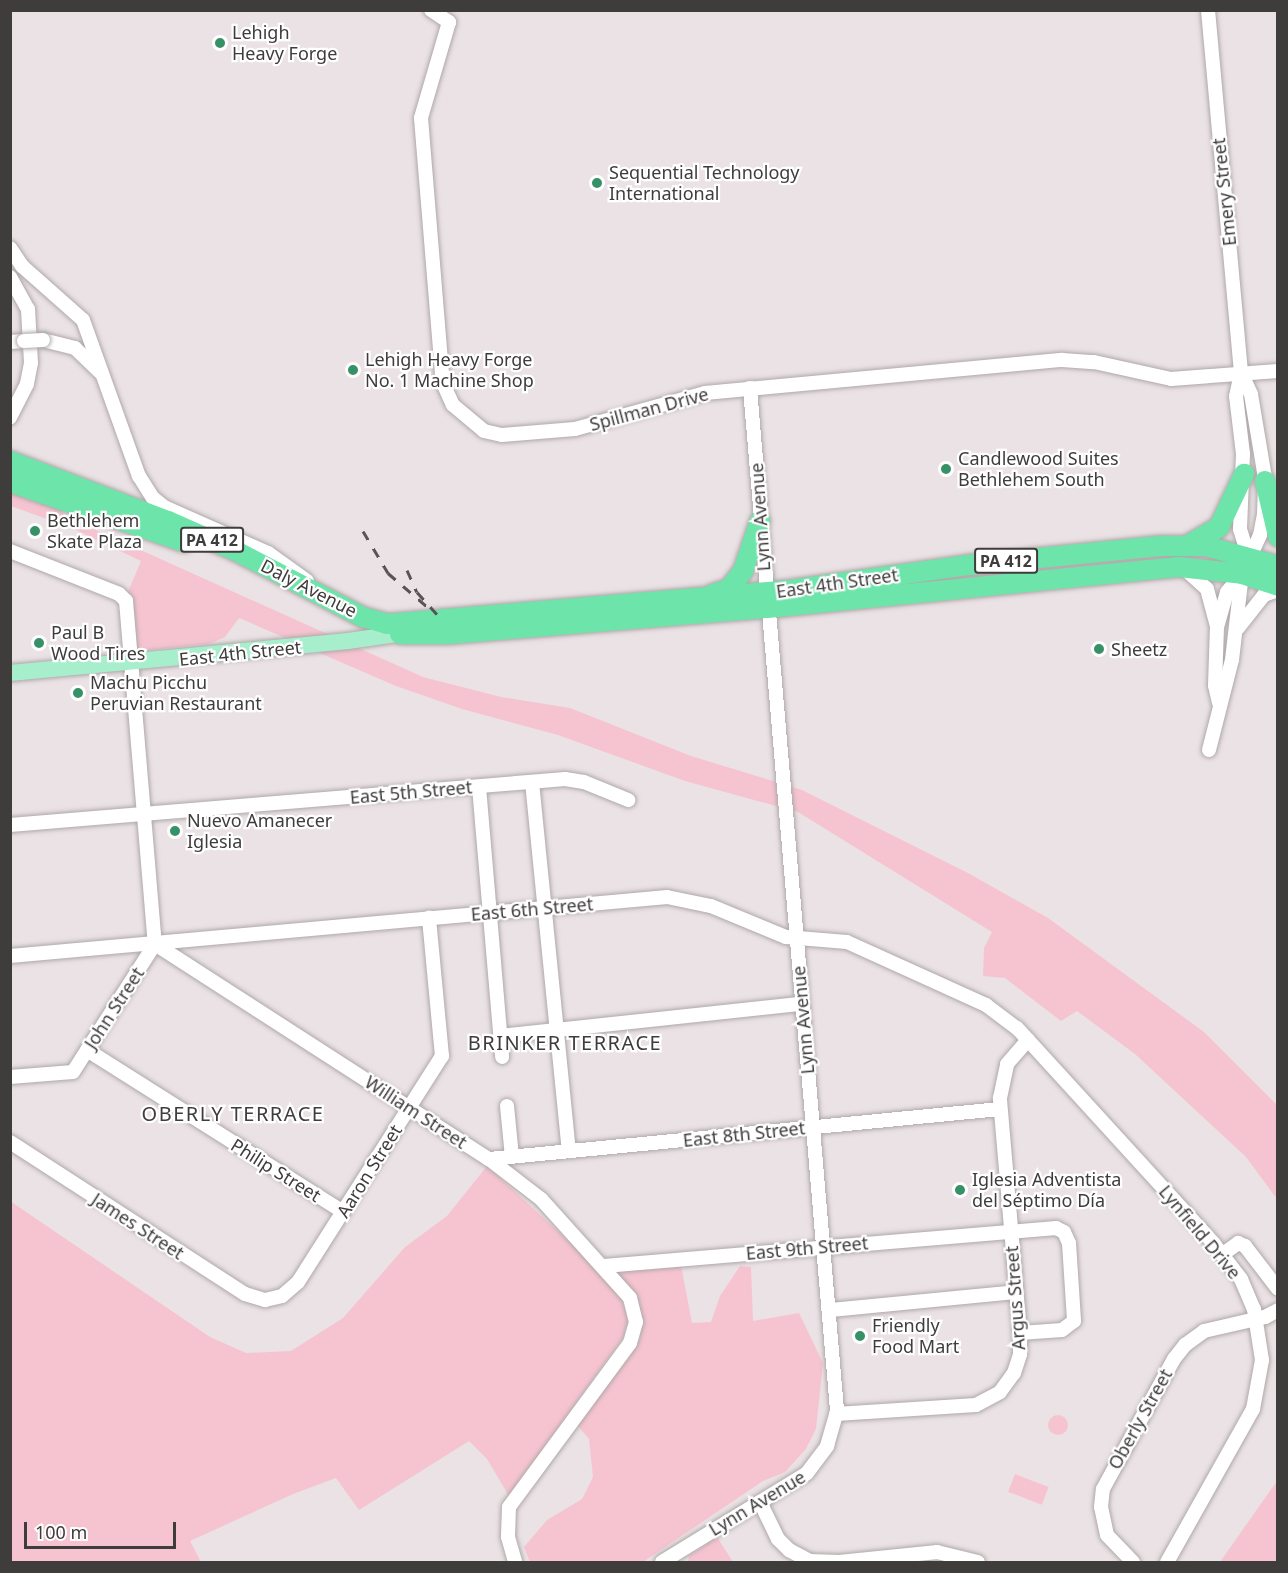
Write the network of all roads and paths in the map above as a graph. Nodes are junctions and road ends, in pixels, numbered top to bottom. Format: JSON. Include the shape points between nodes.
{"nodes":[{"id":1,"x":431,"y":10,"type":"edge"},
{"id":2,"x":1208,"y":10,"type":"edge"},
{"id":3,"x":10,"y":248,"type":"edge"},
{"id":4,"x":10,"y":277,"type":"edge"},
{"id":5,"x":17,"y":341,"type":"edge"},
{"id":6,"x":1278,"y":370,"type":"edge"},
{"id":7,"x":1241,"y":373,"type":"junction"},
{"id":8,"x":107,"y":385,"type":"junction"},
{"id":9,"x":750,"y":388,"type":"junction"},
{"id":10,"x":10,"y":418,"type":"edge"},
{"id":11,"x":10,"y":461,"type":"edge"},
{"id":12,"x":10,"y":467,"type":"edge"},
{"id":13,"x":1244,"y":474,"type":"junction"},
{"id":14,"x":1265,"y":481,"type":"junction"},
{"id":15,"x":10,"y":482,"type":"edge"},
{"id":16,"x":30,"y":488,"type":"junction"},
{"id":17,"x":760,"y":520,"type":"junction"},
{"id":18,"x":1278,"y":536,"type":"edge"},
{"id":19,"x":1186,"y":545,"type":"junction"},
{"id":20,"x":12,"y":555,"type":"edge"},
{"id":21,"x":1248,"y":555,"type":"junction"},
{"id":22,"x":1278,"y":566,"type":"edge"},
{"id":23,"x":1179,"y":567,"type":"junction"},
{"id":24,"x":1242,"y":574,"type":"junction"},
{"id":25,"x":1278,"y":588,"type":"edge"},
{"id":26,"x":701,"y":598,"type":"junction"},
{"id":27,"x":766,"y":600,"type":"junction"},
{"id":28,"x":336,"y":603,"type":"junction"},
{"id":29,"x":452,"y":627,"type":"junction"},
{"id":30,"x":1217,"y":627,"type":"junction"},
{"id":31,"x":403,"y":629,"type":"junction"},
{"id":32,"x":1236,"y":629,"type":"junction"},
{"id":33,"x":132,"y":662,"type":"junction"},
{"id":34,"x":10,"y":673,"type":"edge"},
{"id":35,"x":1220,"y":703,"type":"junction"},
{"id":36,"x":1209,"y":750,"type":"dead end"},
{"id":37,"x":532,"y":782,"type":"junction"},
{"id":38,"x":479,"y":787,"type":"junction"},
{"id":39,"x":628,"y":800,"type":"dead end"},
{"id":40,"x":145,"y":814,"type":"junction"},
{"id":41,"x":10,"y":825,"type":"edge"},
{"id":42,"x":545,"y":908,"type":"junction"},
{"id":43,"x":489,"y":913,"type":"junction"},
{"id":44,"x":429,"y":918,"type":"junction"},
{"id":45,"x":795,"y":939,"type":"junction"},
{"id":46,"x":155,"y":944,"type":"junction"},
{"id":47,"x":10,"y":957,"type":"edge"},
{"id":48,"x":801,"y":1004,"type":"junction"},
{"id":49,"x":557,"y":1030,"type":"junction"},
{"id":50,"x":500,"y":1036,"type":"junction"},
{"id":51,"x":1025,"y":1037,"type":"junction"},
{"id":52,"x":87,"y":1050,"type":"junction"},
{"id":53,"x":502,"y":1057,"type":"dead end"},
{"id":54,"x":10,"y":1077,"type":"edge"},
{"id":55,"x":507,"y":1106,"type":"dead end"},
{"id":56,"x":409,"y":1108,"type":"junction"},
{"id":57,"x":1000,"y":1109,"type":"junction"},
{"id":58,"x":813,"y":1127,"type":"junction"},
{"id":59,"x":10,"y":1142,"type":"edge"},
{"id":60,"x":569,"y":1151,"type":"junction"},
{"id":61,"x":512,"y":1157,"type":"junction"},
{"id":62,"x":489,"y":1159,"type":"junction"},
{"id":63,"x":343,"y":1212,"type":"junction"},
{"id":64,"x":1011,"y":1230,"type":"junction"},
{"id":65,"x":824,"y":1247,"type":"junction"},
{"id":66,"x":1223,"y":1254,"type":"junction"},
{"id":67,"x":604,"y":1266,"type":"junction"},
{"id":68,"x":1278,"y":1289,"type":"edge"},
{"id":69,"x":1017,"y":1292,"type":"junction"},
{"id":70,"x":271,"y":1300,"type":"joint"},
{"id":71,"x":830,"y":1310,"type":"junction"},
{"id":72,"x":1278,"y":1310,"type":"edge"},
{"id":73,"x":1257,"y":1319,"type":"junction"},
{"id":74,"x":1020,"y":1333,"type":"junction"},
{"id":75,"x":836,"y":1414,"type":"junction"},
{"id":76,"x":760,"y":1502,"type":"junction"},
{"id":77,"x":515,"y":1563,"type":"edge"},
{"id":78,"x":662,"y":1563,"type":"edge"},
{"id":79,"x":978,"y":1563,"type":"edge"},
{"id":80,"x":1133,"y":1563,"type":"edge"},
{"id":81,"x":1167,"y":1563,"type":"edge"}],
"edges":[{"from":1,"to":9,"type":"street","name":"Spillman Drive","via":[[449,22],[421,118],[443,383],[453,405],[484,431],[502,435],[575,429],[705,393]]},
{"from":2,"to":7,"type":"street","name":"Emery Street"},
{"from":3,"to":8,"type":"street","via":[[22,266],[84,320]]},
{"from":4,"to":10,"type":"street","via":[[28,309],[31,363],[27,384]]},
{"from":5,"to":8,"type":"street","bridge":true,"via":[[64,344],[86,356]]},
{"from":6,"to":7,"type":"street","name":"Spillman Drive"},
{"from":7,"to":9,"type":"street","name":"Spillman Drive","via":[[1171,379],[1094,362],[1062,360]]},
{"from":7,"to":13,"type":"street","name":"Emery Street","via":[[1236,396]]},
{"from":7,"to":14,"type":"street","name":"Emery Street","via":[[1251,394]]},
{"from":8,"to":28,"type":"street","via":[[139,476],[158,503],[268,553]]},
{"from":9,"to":17,"type":"street","name":"Lynn Avenue"},
{"from":11,"to":28,"type":"highway","name":"Daly Avenue","number":"PA 412","via":[[193,532]]},
{"from":12,"to":16,"type":"street"},
{"from":13,"to":19,"type":"highway","via":[[1219,527]]},
{"from":13,"to":21,"type":"street","name":"Emery Street","via":[[1240,529]]},
{"from":14,"to":18,"type":"highway"},
{"from":14,"to":21,"type":"street","name":"Emery Street","via":[[1260,535]]},
{"from":15,"to":16,"type":"highway","name":"Daly Avenue","number":"PA 412"},
{"from":16,"to":31,"type":"highway","name":"Daly Avenue","number":"PA 412","via":[[195,547],[362,627]]},
{"from":17,"to":26,"type":"highway","via":[[737,580],[729,589]]},
{"from":17,"to":27,"type":"street","name":"Lynn Avenue"},
{"from":19,"to":21,"type":"highway","name":"East 4th Street","number":"PA 412"},
{"from":19,"to":27,"type":"highway","name":"East 4th Street","number":"PA 412","via":[[969,565]]},
{"from":20,"to":33,"type":"street","via":[[124,597]]},
{"from":21,"to":22,"type":"highway","name":"East 4th Street","number":"PA 412"},
{"from":21,"to":24,"type":"street","name":"Emery Street"},
{"from":23,"to":24,"type":"highway","name":"East 4th Street","number":"PA 412"},
{"from":23,"to":27,"type":"highway","name":"East 4th Street","number":"PA 412"},
{"from":23,"to":30,"type":"street","via":[[1203,582]]},
{"from":24,"to":25,"type":"highway","name":"East 4th Street","number":"PA 412"},
{"from":24,"to":30,"type":"street","name":"Emery Street","via":[[1227,592]]},
{"from":24,"to":32,"type":"street","name":"Emery Street"},
{"from":25,"to":32,"type":"street","via":[[1262,596]]},
{"from":26,"to":27,"type":"highway","name":"East 4th Street","number":"PA 412"},
{"from":26,"to":29,"type":"highway","name":"East 4th Street","number":"PA 412"},
{"from":27,"to":29,"type":"highway","name":"East 4th Street","number":"PA 412","via":[[475,632]]},
{"from":27,"to":45,"type":"street","name":"Lynn Avenue"},
{"from":28,"to":31,"type":"highway","name":"Daly Avenue","number":"PA 412","via":[[374,622]]},
{"from":29,"to":31,"type":"highway","name":"East 4th Street","number":"PA 412"},
{"from":29,"to":31,"type":"highway","name":"East 4th Street","number":"PA 412","via":[[431,621]]},
{"from":30,"to":35,"type":"street","name":"Emery Street","via":[[1215,686]]},
{"from":31,"to":33,"type":"main road","name":"East 4th Street","via":[[348,641]]},
{"from":32,"to":35,"type":"street","name":"Emery Street"},
{"from":33,"to":34,"type":"main road","name":"East 4th Street"},
{"from":33,"to":40,"type":"street"},
{"from":35,"to":36,"type":"street","name":"Emery Street"},
{"from":37,"to":38,"type":"street","name":"East 5th Street"},
{"from":37,"to":39,"type":"street","name":"East 5th Street","via":[[579,780]]},
{"from":37,"to":42,"type":"street"},
{"from":38,"to":40,"type":"street","name":"East 5th Street"},
{"from":38,"to":43,"type":"street"},
{"from":40,"to":41,"type":"street","name":"East 5th Street"},
{"from":40,"to":46,"type":"street"},
{"from":42,"to":43,"type":"street","name":"East 6th Street"},
{"from":42,"to":45,"type":"street","name":"East 6th Street","via":[[677,898],[711,906]]},
{"from":42,"to":49,"type":"street"},
{"from":43,"to":44,"type":"street","name":"East 6th Street"},
{"from":43,"to":50,"type":"street"},
{"from":44,"to":46,"type":"street","name":"East 6th Street"},
{"from":44,"to":56,"type":"street","name":"Aaron Street","via":[[442,1056]]},
{"from":45,"to":48,"type":"street","name":"Lynn Avenue"},
{"from":45,"to":51,"type":"street","name":"East 6th Street","via":[[834,939],[855,945],[986,1005]]},
{"from":46,"to":47,"type":"street","name":"East 6th Street"},
{"from":46,"to":52,"type":"street","name":"John Street"},
{"from":46,"to":56,"type":"street","name":"William Street"},
{"from":48,"to":49,"type":"street"},
{"from":48,"to":58,"type":"street","name":"Lynn Avenue"},
{"from":49,"to":50,"type":"street"},
{"from":49,"to":60,"type":"street"},
{"from":50,"to":53,"type":"street"},
{"from":51,"to":57,"type":"street","name":"Argus Street","via":[[1007,1064]]},
{"from":51,"to":66,"type":"street","name":"Lynfield Drive"},
{"from":52,"to":54,"type":"street","name":"John Street","via":[[72,1072]]},
{"from":52,"to":63,"type":"street","name":"Philip Street"},
{"from":55,"to":61,"type":"street"},
{"from":56,"to":62,"type":"street","name":"William Street"},
{"from":56,"to":63,"type":"street","name":"Aaron Street"},
{"from":57,"to":58,"type":"street","name":"East 8th Street"},
{"from":57,"to":64,"type":"street","name":"Argus Street"},
{"from":58,"to":60,"type":"street","name":"East 8th Street"},
{"from":58,"to":65,"type":"street","name":"Lynn Avenue"},
{"from":59,"to":70,"type":"street","name":"James Street","via":[[237,1290],[252,1298]]},
{"from":60,"to":61,"type":"street","name":"East 8th Street"},
{"from":61,"to":62,"type":"street","name":"East 8th Street"},
{"from":62,"to":67,"type":"street","name":"William Street","via":[[541,1199]]},
{"from":63,"to":70,"type":"street","name":"Aaron Street","via":[[293,1288]]},
{"from":64,"to":65,"type":"street","name":"East 9th Street"},
{"from":64,"to":69,"type":"street","name":"Argus Street"},
{"from":64,"to":74,"type":"street","name":"East 9th Street","via":[[1056,1228],[1066,1235],[1070,1247],[1074,1321],[1062,1330]]},
{"from":65,"to":67,"type":"street","name":"East 9th Street"},
{"from":65,"to":71,"type":"street","name":"Lynn Avenue"},
{"from":66,"to":68,"type":"street","via":[[1238,1243],[1245,1246]]},
{"from":66,"to":73,"type":"street","name":"Lynfield Drive","via":[[1246,1288]]},
{"from":67,"to":77,"type":"street","name":"William Street","via":[[630,1298],[635,1335],[509,1507],[508,1537]]},
{"from":69,"to":71,"type":"street"},
{"from":69,"to":74,"type":"street","name":"Argus Street"},
{"from":71,"to":75,"type":"street","name":"Lynn Avenue"},
{"from":72,"to":73,"type":"street","name":"Oberly Street"},
{"from":73,"to":80,"type":"street","name":"Oberly Street","via":[[1212,1328],[1185,1345],[1107,1477],[1101,1502],[1105,1529],[1114,1546]]},
{"from":73,"to":81,"type":"street","name":"Lynfield Drive","via":[[1262,1360],[1252,1409]]},
{"from":74,"to":75,"type":"street","name":"Argus Street","via":[[1020,1354],[1011,1378],[983,1402]]},
{"from":75,"to":76,"type":"street","name":"Lynn Avenue","via":[[827,1446],[814,1467]]},
{"from":76,"to":78,"type":"street","name":"Lynn Avenue"},
{"from":76,"to":79,"type":"street","via":[[778,1539],[789,1550],[810,1560],[846,1561],[937,1552]]}]}
